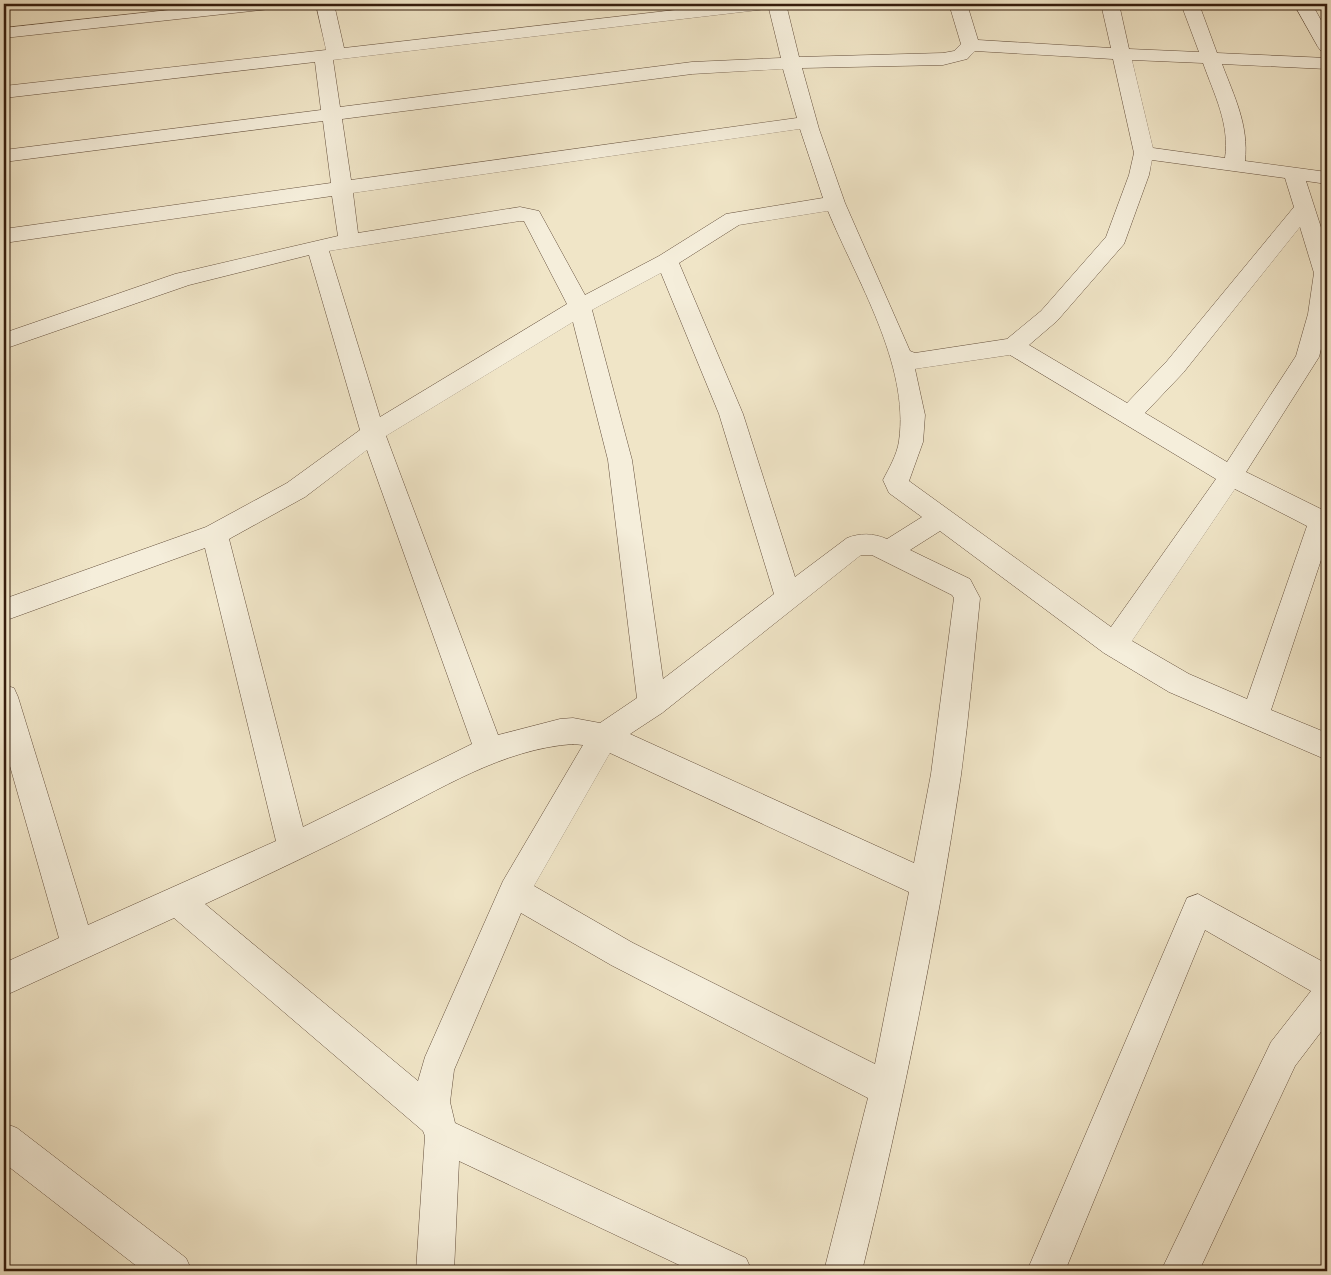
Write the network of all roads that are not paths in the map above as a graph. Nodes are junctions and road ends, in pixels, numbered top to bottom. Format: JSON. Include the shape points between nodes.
{"nodes":[{"id":1,"x":270,"y":4,"type":"edge"},
{"id":2,"x":325,"y":4,"type":"edge"},
{"id":3,"x":771,"y":4,"type":"edge"},
{"id":4,"x":777,"y":4,"type":"edge"},
{"id":5,"x":958,"y":4,"type":"edge"},
{"id":6,"x":1110,"y":4,"type":"edge"},
{"id":7,"x":1190,"y":4,"type":"edge"},
{"id":8,"x":1303,"y":4,"type":"edge"},
{"id":9,"x":4,"y":33,"type":"edge"},
{"id":10,"x":970,"y":45,"type":"junction"},
{"id":11,"x":1327,"y":48,"type":"edge"},
{"id":12,"x":330,"y":54,"type":"junction"},
{"id":13,"x":1121,"y":54,"type":"junction"},
{"id":14,"x":1209,"y":57,"type":"junction"},
{"id":15,"x":790,"y":63,"type":"junction"},
{"id":16,"x":1327,"y":63,"type":"edge"},
{"id":17,"x":4,"y":92,"type":"edge"},
{"id":18,"x":330,"y":115,"type":"junction"},
{"id":19,"x":808,"y":122,"type":"junction"},
{"id":20,"x":1144,"y":153,"type":"junction"},
{"id":21,"x":4,"y":156,"type":"edge"},
{"id":22,"x":1234,"y":165,"type":"junction"},
{"id":23,"x":1294,"y":175,"type":"junction"},
{"id":24,"x":1327,"y":178,"type":"edge"},
{"id":25,"x":340,"y":188,"type":"junction"},
{"id":26,"x":835,"y":203,"type":"junction"},
{"id":27,"x":1304,"y":208,"type":"junction"},
{"id":28,"x":4,"y":236,"type":"edge"},
{"id":29,"x":349,"y":241,"type":"junction"},
{"id":30,"x":317,"y":246,"type":"junction"},
{"id":31,"x":667,"y":261,"type":"junction"},
{"id":32,"x":580,"y":307,"type":"junction"},
{"id":33,"x":4,"y":341,"type":"edge"},
{"id":34,"x":1013,"y":346,"type":"junction"},
{"id":35,"x":902,"y":357,"type":"junction"},
{"id":36,"x":1129,"y":415,"type":"junction"},
{"id":37,"x":373,"y":433,"type":"junction"},
{"id":38,"x":1232,"y":476,"type":"junction"},
{"id":39,"x":941,"y":518,"type":"junction"},
{"id":40,"x":1324,"y":523,"type":"edge"},
{"id":41,"x":215,"y":534,"type":"junction"},
{"id":42,"x":888,"y":551,"type":"junction"},
{"id":43,"x":788,"y":598,"type":"junction"},
{"id":44,"x":4,"y":610,"type":"edge"},
{"id":45,"x":1114,"y":645,"type":"junction"},
{"id":46,"x":4,"y":697,"type":"edge"},
{"id":47,"x":652,"y":704,"type":"junction"},
{"id":48,"x":1255,"y":716,"type":"junction"},
{"id":49,"x":604,"y":736,"type":"junction"},
{"id":50,"x":1327,"y":747,"type":"edge"},
{"id":51,"x":489,"y":750,"type":"junction"},
{"id":52,"x":293,"y":848,"type":"junction"},
{"id":53,"x":926,"y":884,"type":"junction"},
{"id":54,"x":514,"y":892,"type":"junction"},
{"id":55,"x":178,"y":902,"type":"junction"},
{"id":56,"x":78,"y":948,"type":"junction"},
{"id":57,"x":4,"y":980,"type":"edge"},
{"id":58,"x":1327,"y":982,"type":"edge"},
{"id":59,"x":1327,"y":997,"type":"edge"},
{"id":60,"x":887,"y":1089,"type":"junction"},
{"id":61,"x":438,"y":1126,"type":"junction"},
{"id":62,"x":4,"y":1141,"type":"edge"},
{"id":63,"x":173,"y":1271,"type":"edge"},
{"id":64,"x":436,"y":1271,"type":"edge"},
{"id":65,"x":733,"y":1271,"type":"edge"},
{"id":66,"x":843,"y":1271,"type":"edge"},
{"id":67,"x":1046,"y":1271,"type":"edge"},
{"id":68,"x":1180,"y":1271,"type":"edge"}],
"edges":[{"from":1,"to":9,"type":"street"},
{"from":2,"to":12,"type":"street"},
{"from":3,"to":12,"type":"street"},
{"from":4,"to":15,"type":"street"},
{"from":5,"to":10,"type":"street"},
{"from":6,"to":13,"type":"street"},
{"from":7,"to":14,"type":"street"},
{"from":8,"to":11,"type":"street"},
{"from":10,"to":13,"type":"street"},
{"from":10,"to":15,"type":"street","via":[[960,55],[943,59]]},
{"from":12,"to":17,"type":"street"},
{"from":12,"to":18,"type":"street"},
{"from":13,"to":14,"type":"street"},
{"from":13,"to":20,"type":"street"},
{"from":14,"to":16,"type":"street"},
{"from":14,"to":22,"type":"street","via":[[1235,125]]},
{"from":15,"to":18,"type":"street","via":[[692,68]]},
{"from":15,"to":19,"type":"street"},
{"from":18,"to":21,"type":"street"},
{"from":18,"to":25,"type":"street"},
{"from":19,"to":25,"type":"street"},
{"from":19,"to":26,"type":"street"},
{"from":20,"to":22,"type":"street"},
{"from":20,"to":34,"type":"street","via":[[1116,239],[1050,316]]},
{"from":22,"to":23,"type":"street"},
{"from":23,"to":24,"type":"street"},
{"from":23,"to":27,"type":"street"},
{"from":25,"to":28,"type":"street"},
{"from":25,"to":29,"type":"street"},
{"from":26,"to":31,"type":"street","via":[[733,219]]},
{"from":26,"to":35,"type":"street"},
{"from":27,"to":36,"type":"street","via":[[1175,367]]},
{"from":27,"to":38,"type":"street","via":[[1325,273],[1319,314],[1307,357]]},
{"from":29,"to":30,"type":"street"},
{"from":29,"to":32,"type":"street","via":[[527,214],[534,218]]},
{"from":30,"to":33,"type":"street","via":[[183,279]]},
{"from":30,"to":37,"type":"street"},
{"from":31,"to":32,"type":"street"},
{"from":31,"to":43,"type":"street","via":[[731,414]]},
{"from":32,"to":37,"type":"street"},
{"from":32,"to":47,"type":"street","via":[[620,460]]},
{"from":34,"to":35,"type":"street","via":[[915,361]]},
{"from":34,"to":36,"type":"street"},
{"from":35,"to":39,"type":"street","via":[[912,427],[911,442],[896,482]]},
{"from":36,"to":38,"type":"street"},
{"from":37,"to":41,"type":"street","via":[[296,490]]},
{"from":37,"to":51,"type":"street"},
{"from":38,"to":40,"type":"street"},
{"from":38,"to":45,"type":"street"},
{"from":39,"to":42,"type":"street"},
{"from":39,"to":45,"type":"street"},
{"from":40,"to":48,"type":"street"},
{"from":41,"to":44,"type":"street"},
{"from":41,"to":52,"type":"street"},
{"from":42,"to":43,"type":"street","via":[[870,543],[856,545]]},
{"from":42,"to":53,"type":"street","via":[[961,587],[967,598],[946,774]]},
{"from":43,"to":47,"type":"street"},
{"from":45,"to":48,"type":"street","via":[[1179,683]]},
{"from":46,"to":56,"type":"street"},
{"from":47,"to":49,"type":"street"},
{"from":48,"to":50,"type":"street"},
{"from":49,"to":51,"type":"street","via":[[560,732]]},
{"from":49,"to":53,"type":"street"},
{"from":49,"to":54,"type":"street"},
{"from":51,"to":52,"type":"street"},
{"from":52,"to":55,"type":"street"},
{"from":53,"to":60,"type":"street"},
{"from":54,"to":60,"type":"street","via":[[622,954]]},
{"from":54,"to":61,"type":"street","via":[[437,1069],[433,1095]]},
{"from":55,"to":56,"type":"street"},
{"from":55,"to":61,"type":"street"},
{"from":56,"to":57,"type":"street"},
{"from":58,"to":67,"type":"street","via":[[1198,909]]},
{"from":59,"to":68,"type":"street","via":[[1283,1054]]},
{"from":60,"to":66,"type":"street"},
{"from":61,"to":64,"type":"street"},
{"from":61,"to":65,"type":"street"},
{"from":62,"to":63,"type":"street"}]}
